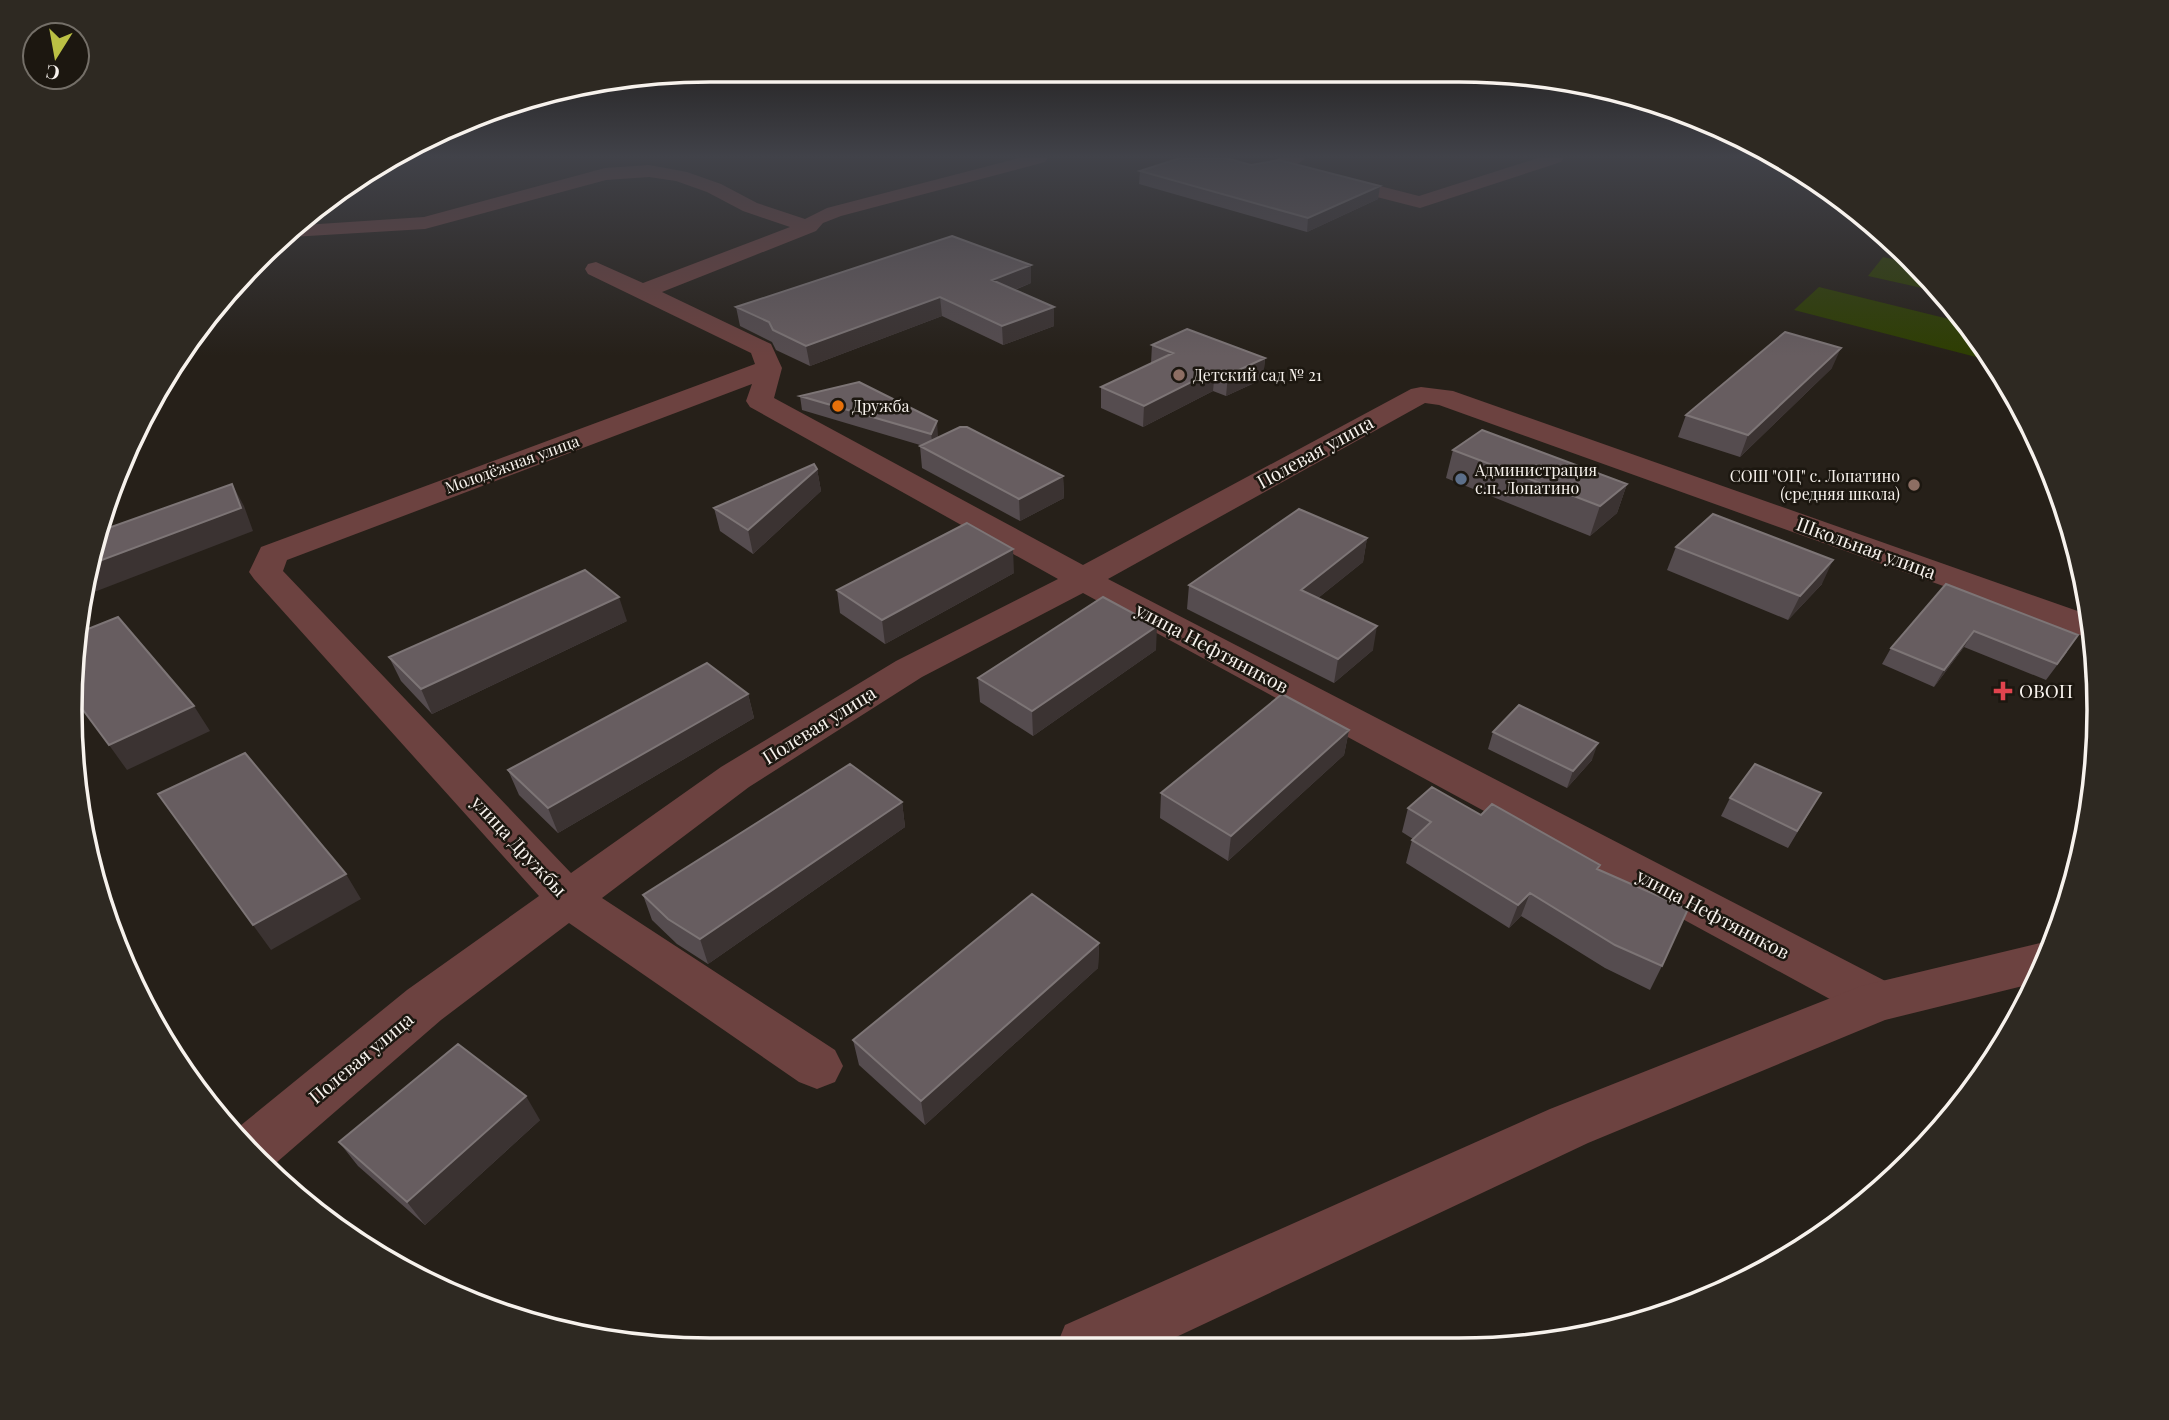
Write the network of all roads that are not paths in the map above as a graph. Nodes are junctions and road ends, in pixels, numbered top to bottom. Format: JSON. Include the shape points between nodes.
{"nodes":[{"id":1,"x":407,"y":224,"type":"edge"},
{"id":2,"x":799,"y":224,"type":"edge"},
{"id":3,"x":812,"y":224,"type":"edge"},
{"id":4,"x":809,"y":228,"type":"junction"},
{"id":5,"x":304,"y":231,"type":"edge"},
{"id":6,"x":597,"y":269,"type":"dead end"},
{"id":7,"x":643,"y":291,"type":"junction"},
{"id":8,"x":769,"y":368,"type":"junction"},
{"id":9,"x":1443,"y":397,"type":"joint"},
{"id":10,"x":266,"y":572,"type":"joint"},
{"id":11,"x":1083,"y":579,"type":"junction"},
{"id":12,"x":2080,"y":624,"type":"edge"},
{"id":13,"x":569,"y":900,"type":"junction"},
{"id":14,"x":2033,"y":964,"type":"edge"},
{"id":15,"x":1878,"y":1001,"type":"junction"},
{"id":16,"x":817,"y":1066,"type":"dead end"},
{"id":17,"x":258,"y":1145,"type":"edge"},
{"id":18,"x":1107,"y":1338,"type":"edge"}],
"edges":[{"from":1,"to":5,"type":"street"},
{"from":2,"to":4,"type":"street"},
{"from":3,"to":4,"type":"street"},
{"from":4,"to":7,"type":"street"},
{"from":6,"to":7,"type":"street"},
{"from":7,"to":8,"type":"street","via":[[762,349]]},
{"from":8,"to":10,"type":"street","name":"Молодёжная улица","via":[[273,554]]},
{"from":8,"to":11,"type":"street","name":"улица Нефтяников","via":[[760,401]]},
{"from":9,"to":11,"type":"street","name":"Полевая улица","via":[[1421,395],[1403,404]]},
{"from":9,"to":12,"type":"street","name":"Школьная улица"},
{"from":10,"to":13,"type":"street","name":"улица Дружбы"},
{"from":11,"to":13,"type":"street","name":"Полевая улица","via":[[909,669],[735,777]]},
{"from":11,"to":15,"type":"street","name":"улица Нефтяников"},
{"from":13,"to":16,"type":"street","name":"улица Дружбы"},
{"from":13,"to":17,"type":"street","name":"Полевая улица","via":[[424,1005]]},
{"from":14,"to":15,"type":"street"},
{"from":15,"to":18,"type":"street","via":[[1569,1126]]}]}
